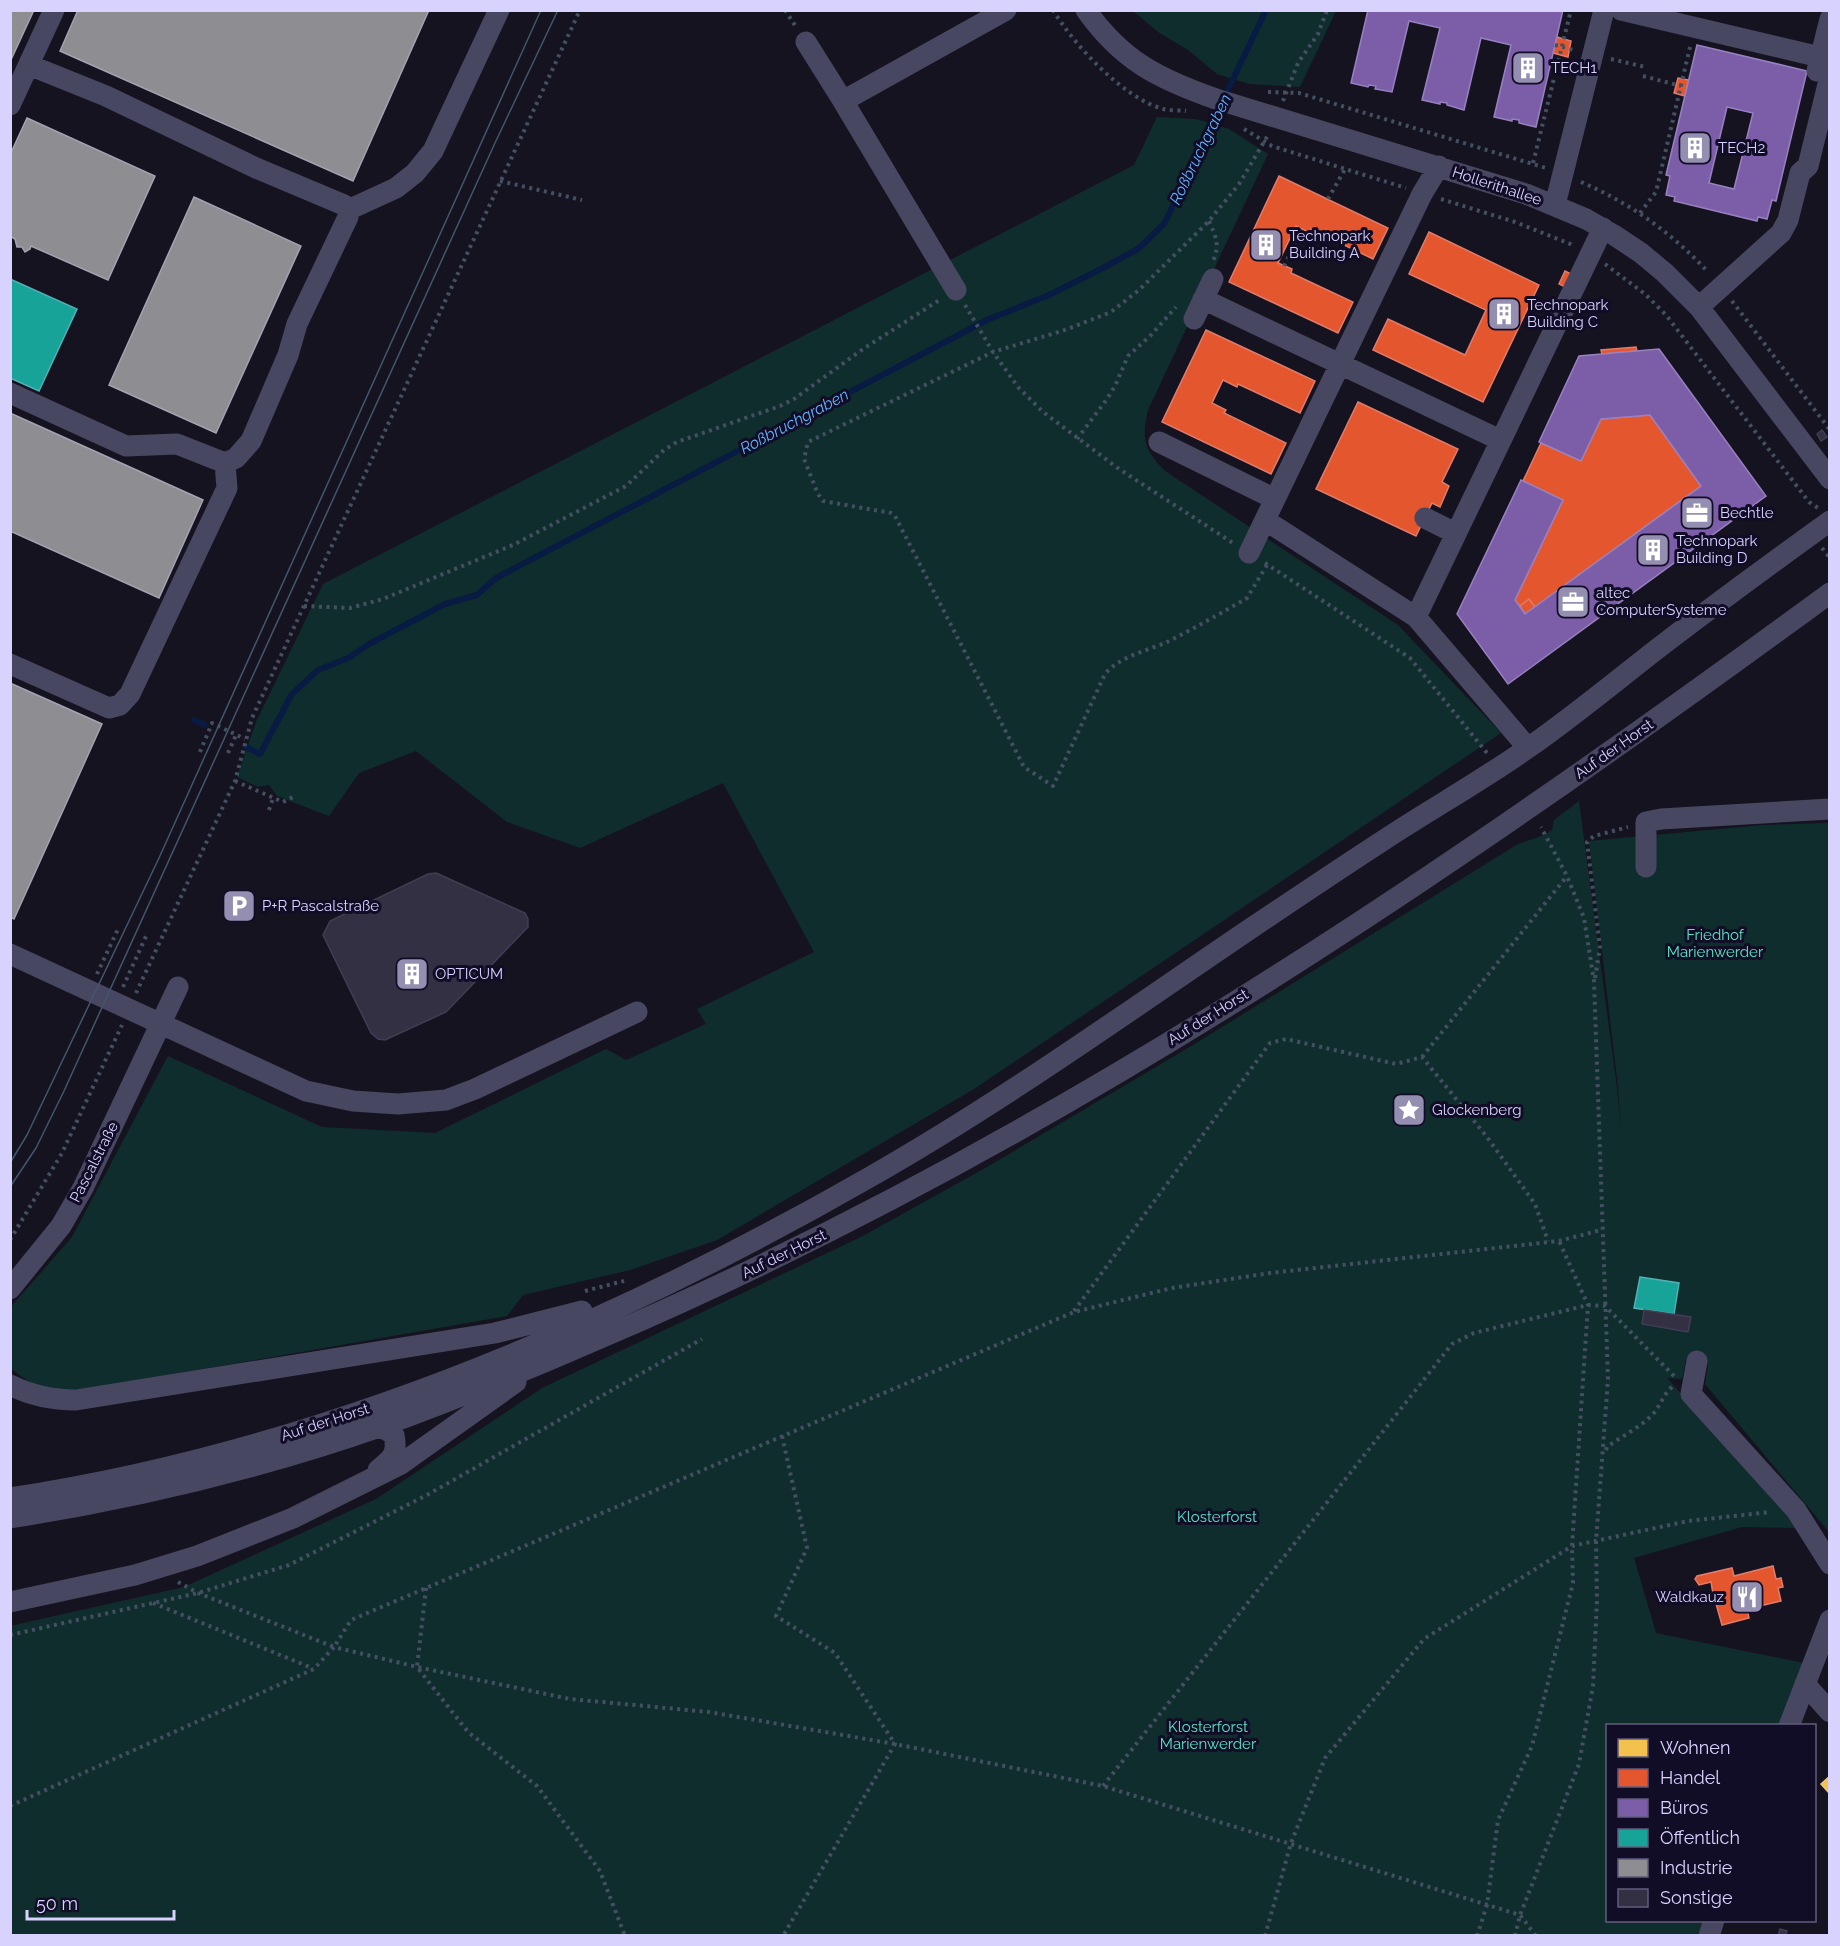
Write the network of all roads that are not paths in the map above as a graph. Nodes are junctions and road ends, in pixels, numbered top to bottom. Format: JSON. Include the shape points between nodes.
{"nodes":[{"id":1,"x":54,"y":10,"type":"edge"},
{"id":2,"x":499,"y":10,"type":"edge"},
{"id":3,"x":1006,"y":10,"type":"edge"},
{"id":4,"x":1086,"y":10,"type":"edge"},
{"id":5,"x":1604,"y":10,"type":"edge"},
{"id":6,"x":1621,"y":10,"type":"edge"},
{"id":7,"x":1830,"y":19,"type":"edge"},
{"id":8,"x":806,"y":42,"type":"dead end"},
{"id":9,"x":1820,"y":57,"type":"junction"},
{"id":10,"x":29,"y":65,"type":"junction"},
{"id":11,"x":1830,"y":76,"type":"edge"},
{"id":12,"x":843,"y":100,"type":"junction"},
{"id":13,"x":10,"y":105,"type":"edge"},
{"id":14,"x":1439,"y":166,"type":"junction"},
{"id":15,"x":1800,"y":173,"type":"junction"},
{"id":16,"x":1555,"y":205,"type":"junction"},
{"id":17,"x":348,"y":210,"type":"junction"},
{"id":18,"x":1603,"y":228,"type":"junction"},
{"id":19,"x":1212,"y":271,"type":"road end"},
{"id":20,"x":956,"y":290,"type":"road end"},
{"id":21,"x":1203,"y":299,"type":"junction"},
{"id":22,"x":1699,"y":307,"type":"junction"},
{"id":23,"x":1194,"y":319,"type":"dead end"},
{"id":24,"x":1341,"y":363,"type":"junction"},
{"id":25,"x":10,"y":393,"type":"edge"},
{"id":26,"x":1500,"y":440,"type":"junction"},
{"id":27,"x":1159,"y":442,"type":"dead end"},
{"id":28,"x":225,"y":463,"type":"junction"},
{"id":29,"x":1830,"y":479,"type":"edge"},
{"id":30,"x":1275,"y":499,"type":"junction"},
{"id":31,"x":1820,"y":518,"type":"edge"},
{"id":32,"x":1425,"y":519,"type":"dead end"},
{"id":33,"x":1264,"y":520,"type":"junction"},
{"id":34,"x":1455,"y":533,"type":"junction"},
{"id":35,"x":1249,"y":553,"type":"road end"},
{"id":36,"x":1830,"y":593,"type":"edge"},
{"id":37,"x":1416,"y":617,"type":"junction"},
{"id":38,"x":10,"y":664,"type":"edge"},
{"id":39,"x":1525,"y":744,"type":"junction"},
{"id":40,"x":1830,"y":809,"type":"edge"},
{"id":41,"x":1646,"y":867,"type":"dead end"},
{"id":42,"x":10,"y":954,"type":"edge"},
{"id":43,"x":178,"y":987,"type":"dead end"},
{"id":44,"x":638,"y":1011,"type":"dead end"},
{"id":45,"x":160,"y":1025,"type":"junction"},
{"id":46,"x":660,"y":1288,"type":"junction"},
{"id":47,"x":10,"y":1289,"type":"edge"},
{"id":48,"x":1697,"y":1361,"type":"dead end"},
{"id":49,"x":542,"y":1363,"type":"junction"},
{"id":50,"x":10,"y":1385,"type":"edge"},
{"id":51,"x":380,"y":1426,"type":"junction"},
{"id":52,"x":364,"y":1482,"type":"junction"},
{"id":53,"x":10,"y":1498,"type":"edge"},
{"id":54,"x":10,"y":1518,"type":"edge"},
{"id":55,"x":1830,"y":1564,"type":"edge"},
{"id":56,"x":10,"y":1602,"type":"edge"},
{"id":57,"x":1830,"y":1620,"type":"edge"},
{"id":58,"x":1805,"y":1684,"type":"junction"},
{"id":59,"x":1830,"y":1712,"type":"edge"},
{"id":60,"x":1789,"y":1724,"type":"edge"}],
"edges":[{"from":1,"to":10,"type":"street"},
{"from":2,"to":17,"type":"street","via":[[433,151],[415,174],[396,188]]},
{"from":3,"to":12,"type":"street"},
{"from":4,"to":14,"type":"street","name":"Hollerithallee","via":[[1135,61],[1227,109]]},
{"from":5,"to":16,"type":"street"},
{"from":6,"to":9,"type":"street"},
{"from":7,"to":9,"type":"street"},
{"from":8,"to":12,"type":"street"},
{"from":9,"to":15,"type":"street","via":[[1796,162]]},
{"from":10,"to":13,"type":"street"},
{"from":10,"to":17,"type":"street","via":[[106,96]]},
{"from":11,"to":15,"type":"street","via":[[1808,166]]},
{"from":12,"to":20,"type":"street"},
{"from":14,"to":16,"type":"street","name":"Hollerithallee"},
{"from":14,"to":24,"type":"street"},
{"from":15,"to":22,"type":"street","via":[[1781,232]]},
{"from":16,"to":18,"type":"street","name":"Hollerithallee"},
{"from":17,"to":28,"type":"street","via":[[251,441],[236,458]]},
{"from":18,"to":22,"type":"street","name":"Hollerithallee","via":[[1641,253]]},
{"from":18,"to":26,"type":"street"},
{"from":19,"to":21,"type":"street"},
{"from":21,"to":23,"type":"street"},
{"from":21,"to":24,"type":"street"},
{"from":22,"to":29,"type":"street","name":"Hollerithallee"},
{"from":24,"to":26,"type":"street"},
{"from":24,"to":30,"type":"street"},
{"from":25,"to":28,"type":"street","via":[[126,446],[177,444]]},
{"from":26,"to":34,"type":"street"},
{"from":27,"to":30,"type":"street"},
{"from":28,"to":38,"type":"street","via":[[227,488],[130,694],[120,705],[109,708]]},
{"from":30,"to":33,"type":"street"},
{"from":31,"to":39,"type":"street","name":"Auf der Horst","via":[[1705,612]]},
{"from":32,"to":34,"type":"street"},
{"from":33,"to":35,"type":"street"},
{"from":33,"to":37,"type":"street"},
{"from":34,"to":37,"type":"street"},
{"from":36,"to":49,"type":"street","name":"Auf der Horst","via":[[1552,793],[1395,899],[1085,1093],[793,1250]]},
{"from":37,"to":39,"type":"street"},
{"from":39,"to":46,"type":"street","name":"Auf der Horst","via":[[960,1123],[789,1222]]},
{"from":40,"to":41,"type":"street","via":[[1646,822]]},
{"from":42,"to":45,"type":"street"},
{"from":43,"to":45,"type":"street","name":"Pascalstraße"},
{"from":44,"to":45,"type":"street","via":[[475,1089],[446,1100],[398,1104],[353,1101],[306,1091]]},
{"from":45,"to":47,"type":"street","name":"Pascalstraße","via":[[84,1188],[61,1226]]},
{"from":46,"to":50,"type":"street","name":"Auf der Horst","via":[[495,1333],[87,1399],[36,1397]]},
{"from":46,"to":53,"type":"street","name":"Auf der Horst","via":[[514,1353],[310,1428],[169,1467]]},
{"from":48,"to":55,"type":"street","via":[[1691,1394],[1797,1510]]},
{"from":49,"to":51,"type":"street","name":"Auf der Horst"},
{"from":49,"to":52,"type":"street","name":"Auf der Horst","via":[[401,1464]]},
{"from":51,"to":52,"type":"street","name":"Auf der Horst","via":[[394,1436],[396,1447],[394,1454]]},
{"from":51,"to":54,"type":"street","name":"Auf der Horst","via":[[177,1486]]},
{"from":52,"to":56,"type":"street","name":"Auf der Horst","via":[[293,1518],[197,1556],[135,1575]]},
{"from":57,"to":58,"type":"street"},
{"from":58,"to":59,"type":"street"},
{"from":58,"to":60,"type":"street"}]}
